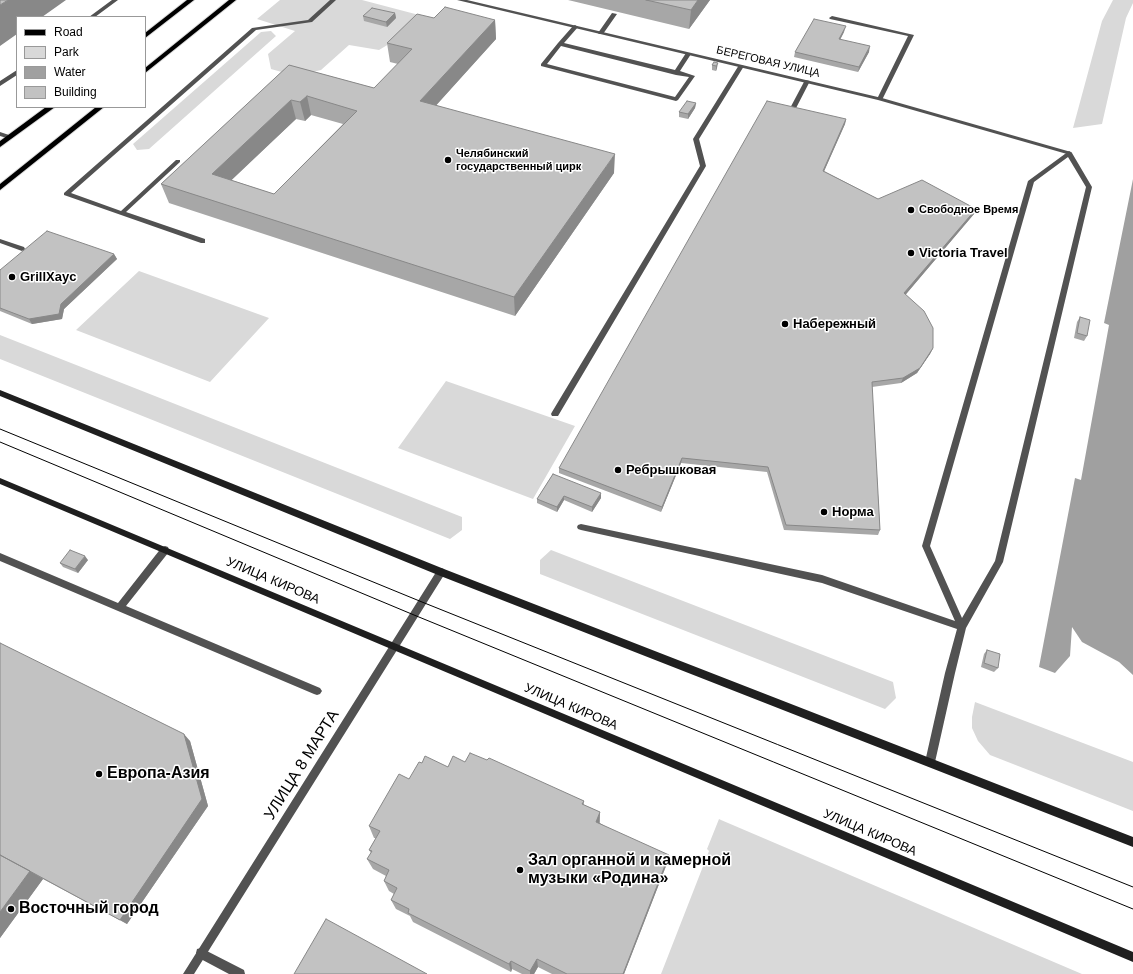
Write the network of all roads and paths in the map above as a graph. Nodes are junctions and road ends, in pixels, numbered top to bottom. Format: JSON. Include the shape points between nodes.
{"nodes":[{"id":1,"x":115,"y":0,"type":"edge"},
{"id":2,"x":191,"y":0,"type":"edge"},
{"id":3,"x":233,"y":0,"type":"edge"},
{"id":4,"x":333,"y":0,"type":"edge"},
{"id":5,"x":460,"y":0,"type":"edge"},
{"id":6,"x":614,"y":14,"type":"dead end"},
{"id":7,"x":93,"y":16,"type":"edge"},
{"id":8,"x":832,"y":18,"type":"dead end"},
{"id":9,"x":575,"y":27,"type":"junction"},
{"id":10,"x":601,"y":34,"type":"junction"},
{"id":11,"x":146,"y":35,"type":"edge"},
{"id":12,"x":560,"y":44,"type":"junction"},
{"id":13,"x":688,"y":54,"type":"junction"},
{"id":14,"x":741,"y":66,"type":"junction"},
{"id":15,"x":146,"y":70,"type":"edge"},
{"id":16,"x":676,"y":72,"type":"junction"},
{"id":17,"x":16,"y":73,"type":"edge"},
{"id":18,"x":807,"y":81,"type":"junction"},
{"id":19,"x":0,"y":84,"type":"edge"},
{"id":20,"x":880,"y":99,"type":"junction"},
{"id":21,"x":50,"y":108,"type":"edge"},
{"id":22,"x":99,"y":108,"type":"edge"},
{"id":23,"x":791,"y":112,"type":"edge"},
{"id":24,"x":0,"y":134,"type":"edge"},
{"id":25,"x":10,"y":137,"type":"junction"},
{"id":26,"x":0,"y":145,"type":"edge"},
{"id":27,"x":1069,"y":153,"type":"junction"},
{"id":28,"x":178,"y":161,"type":"dead end"},
{"id":29,"x":0,"y":188,"type":"edge"},
{"id":30,"x":122,"y":213,"type":"junction"},
{"id":31,"x":203,"y":241,"type":"dead end"},
{"id":32,"x":0,"y":242,"type":"edge"},
{"id":33,"x":22,"y":250,"type":"edge"},
{"id":34,"x":0,"y":393,"type":"edge"},
{"id":35,"x":555,"y":414,"type":"dead end"},
{"id":36,"x":0,"y":481,"type":"edge"},
{"id":37,"x":581,"y":527,"type":"dead end"},
{"id":38,"x":165,"y":550,"type":"junction"},
{"id":39,"x":0,"y":557,"type":"edge"},
{"id":40,"x":441,"y":572,"type":"junction"},
{"id":41,"x":119,"y":608,"type":"junction"},
{"id":42,"x":962,"y":627,"type":"junction"},
{"id":43,"x":394,"y":647,"type":"junction"},
{"id":44,"x":317,"y":691,"type":"dead end"},
{"id":45,"x":930,"y":762,"type":"junction"},
{"id":46,"x":1133,"y":842,"type":"edge"},
{"id":47,"x":201,"y":953,"type":"junction"},
{"id":48,"x":1133,"y":957,"type":"edge"},
{"id":49,"x":188,"y":974,"type":"edge"},
{"id":50,"x":240,"y":974,"type":"edge"}],
"edges":[{"from":1,"to":7,"type":"street"},
{"from":2,"to":11,"type":"main road"},
{"from":3,"to":15,"type":"main road"},
{"from":4,"to":30,"type":"street","via":[[310,20],[254,30],[66,194]]},
{"from":5,"to":9,"type":"street","name":"БЕРЕГОВАЯ УЛИЦА"},
{"from":6,"to":10,"type":"street"},
{"from":8,"to":20,"type":"street","via":[[911,35]]},
{"from":9,"to":10,"type":"street","name":"БЕРЕГОВАЯ УЛИЦА"},
{"from":9,"to":12,"type":"street"},
{"from":10,"to":13,"type":"street","name":"БЕРЕГОВАЯ УЛИЦА"},
{"from":12,"to":16,"type":"street"},
{"from":12,"to":16,"type":"street","via":[[543,65],[676,99],[692,76]]},
{"from":13,"to":14,"type":"street","name":"БЕРЕГОВАЯ УЛИЦА"},
{"from":13,"to":16,"type":"street"},
{"from":14,"to":18,"type":"street","name":"БЕРЕГОВАЯ УЛИЦА"},
{"from":14,"to":35,"type":"street","via":[[696,139],[703,166]]},
{"from":17,"to":19,"type":"street"},
{"from":18,"to":20,"type":"street","name":"БЕРЕГОВАЯ УЛИЦА"},
{"from":18,"to":23,"type":"street"},
{"from":20,"to":27,"type":"street","name":"БЕРЕГОВАЯ УЛИЦА"},
{"from":21,"to":25,"type":"main road"},
{"from":22,"to":29,"type":"main road"},
{"from":24,"to":25,"type":"street"},
{"from":25,"to":26,"type":"main road"},
{"from":27,"to":42,"type":"street","via":[[1089,187],[999,562]]},
{"from":27,"to":42,"type":"street","via":[[1031,181],[926,546]]},
{"from":28,"to":30,"type":"street"},
{"from":30,"to":31,"type":"street"},
{"from":32,"to":33,"type":"street"},
{"from":34,"to":40,"type":"main road"},
{"from":36,"to":38,"type":"main road","name":"УЛИЦА КИРОВА"},
{"from":37,"to":42,"type":"street","via":[[822,579]]},
{"from":38,"to":41,"type":"street"},
{"from":38,"to":43,"type":"main road","name":"УЛИЦА КИРОВА"},
{"from":39,"to":41,"type":"street"},
{"from":40,"to":43,"type":"street","name":"УЛИЦА 8 МАРТА"},
{"from":40,"to":45,"type":"main road"},
{"from":41,"to":44,"type":"street"},
{"from":42,"to":45,"type":"street"},
{"from":43,"to":47,"type":"street","name":"УЛИЦА 8 МАРТА"},
{"from":43,"to":48,"type":"main road","name":"УЛИЦА КИРОВА"},
{"from":45,"to":46,"type":"main road"},
{"from":47,"to":49,"type":"street","name":"УЛИЦА 8 МАРТА"},
{"from":47,"to":50,"type":"street"}]}
